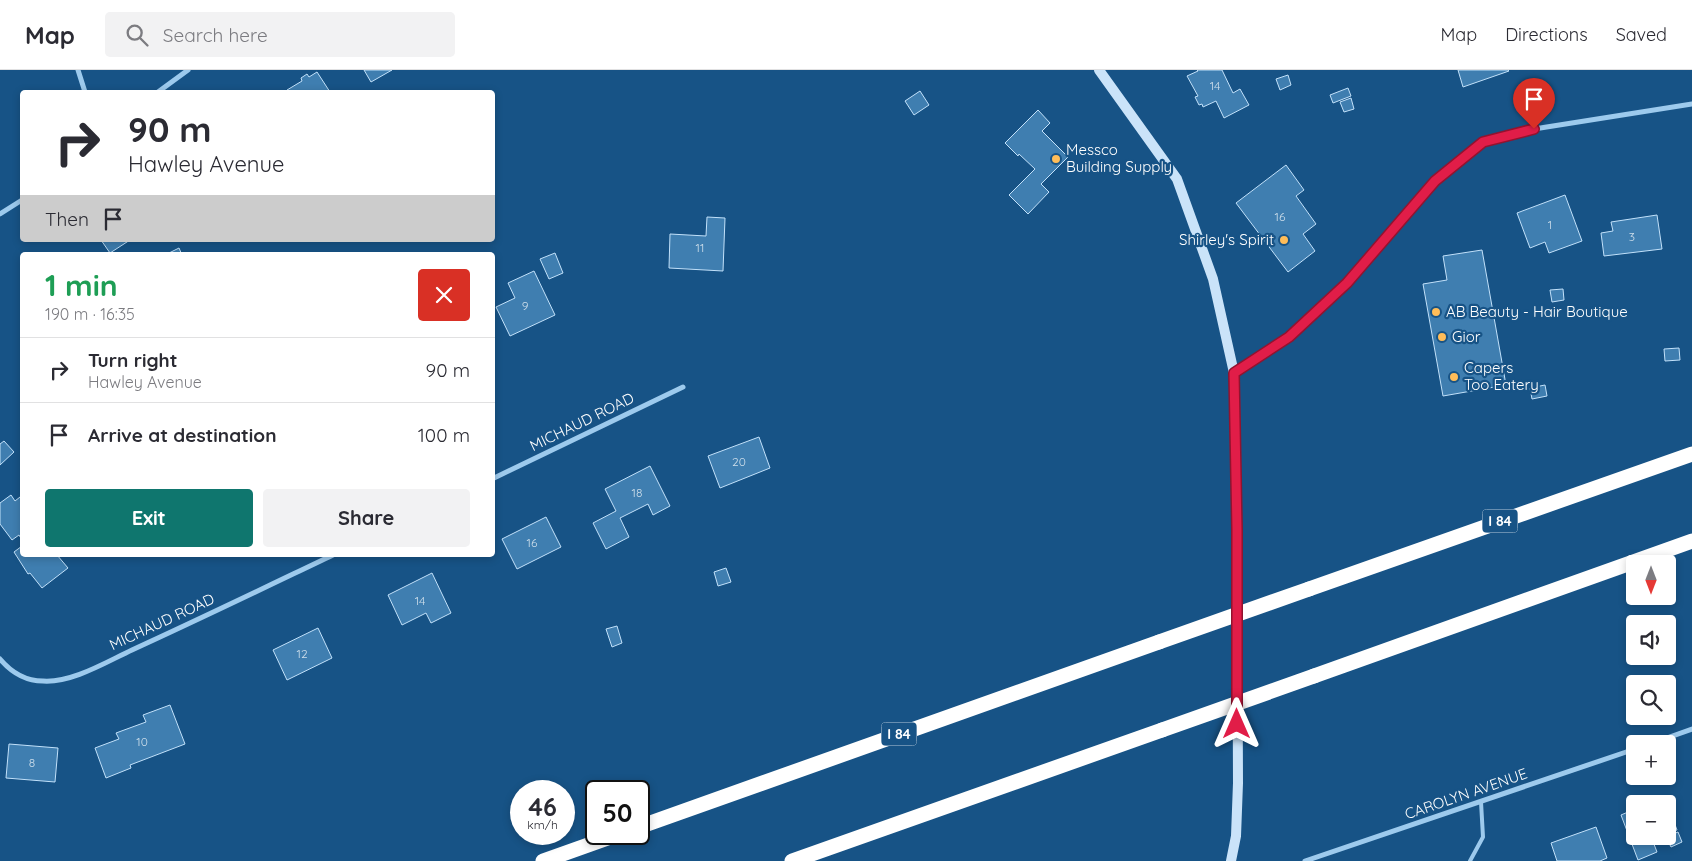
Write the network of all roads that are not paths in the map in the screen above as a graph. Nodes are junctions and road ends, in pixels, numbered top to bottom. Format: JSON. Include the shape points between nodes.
{"nodes":[{"id":1,"x":78,"y":70,"type":"edge"},
{"id":2,"x":188,"y":70,"type":"edge"},
{"id":3,"x":1099,"y":70,"type":"edge"},
{"id":4,"x":84,"y":90,"type":"edge"},
{"id":5,"x":161,"y":90,"type":"edge"},
{"id":6,"x":1692,"y":104,"type":"edge"},
{"id":7,"x":20,"y":201,"type":"edge"},
{"id":8,"x":0,"y":214,"type":"edge"},
{"id":9,"x":1234,"y":373,"type":"junction"},
{"id":10,"x":683,"y":387,"type":"dead end"},
{"id":11,"x":1692,"y":454,"type":"edge"},
{"id":12,"x":495,"y":477,"type":"edge"},
{"id":13,"x":1692,"y":541,"type":"edge"},
{"id":14,"x":329,"y":557,"type":"edge"},
{"id":15,"x":0,"y":659,"type":"edge"},
{"id":16,"x":1692,"y":729,"type":"edge"},
{"id":17,"x":1675,"y":735,"type":"edge"},
{"id":18,"x":1626,"y":752,"type":"edge"},
{"id":19,"x":1481,"y":802,"type":"junction"},
{"id":20,"x":650,"y":823,"type":"edge"},
{"id":21,"x":588,"y":845,"type":"edge"},
{"id":22,"x":543,"y":861,"type":"edge"},
{"id":23,"x":792,"y":861,"type":"edge"},
{"id":24,"x":1232,"y":861,"type":"edge"},
{"id":25,"x":1305,"y":861,"type":"edge"},
{"id":26,"x":1470,"y":861,"type":"edge"}],
"edges":[{"from":1,"to":4,"type":"street"},
{"from":2,"to":5,"type":"street"},
{"from":3,"to":9,"type":"main road","via":[[1177,179],[1213,279]]},
{"from":6,"to":9,"type":"street","via":[[1534,129],[1483,142],[1435,181],[1347,283],[1289,337]]},
{"from":7,"to":8,"type":"street"},
{"from":9,"to":24,"type":"main road","via":[[1238,783]]},
{"from":10,"to":12,"type":"street","name":"MICHAUD ROAD"},
{"from":11,"to":20,"type":"highway","number":"I 84","bridge":true},
{"from":13,"to":23,"type":"highway","bridge":true},
{"from":14,"to":15,"type":"street","name":"MICHAUD ROAD","via":[[68,678],[30,679],[16,673]]},
{"from":16,"to":17,"type":"street"},
{"from":18,"to":19,"type":"street","name":"CAROLYN AVENUE"},
{"from":19,"to":25,"type":"street","name":"CAROLYN AVENUE"},
{"from":19,"to":26,"type":"lane","via":[[1483,837]]},
{"from":21,"to":22,"type":"highway"}]}
